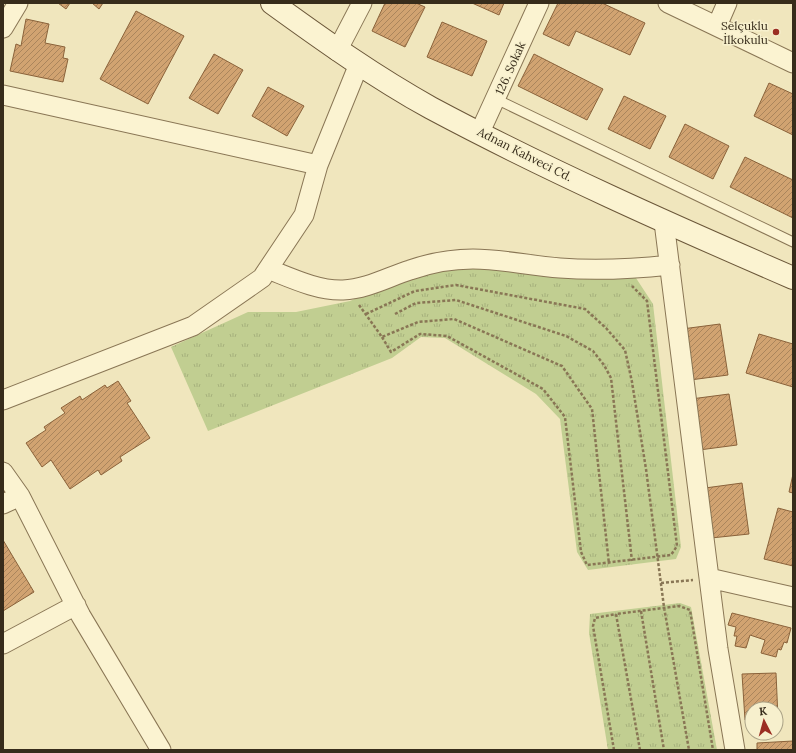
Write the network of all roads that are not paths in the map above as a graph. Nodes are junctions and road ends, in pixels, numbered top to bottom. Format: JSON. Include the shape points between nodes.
{"nodes":[{"id":1,"x":18,"y":3,"type":"edge"},
{"id":2,"x":272,"y":3,"type":"edge"},
{"id":3,"x":362,"y":3,"type":"edge"},
{"id":4,"x":539,"y":3,"type":"edge"},
{"id":5,"x":668,"y":3,"type":"edge"},
{"id":6,"x":727,"y":3,"type":"edge"},
{"id":7,"x":717,"y":26,"type":"junction"},
{"id":8,"x":3,"y":28,"type":"edge"},
{"id":9,"x":337,"y":51,"type":"junction"},
{"id":10,"x":793,"y":63,"type":"edge"},
{"id":11,"x":359,"y":64,"type":"junction"},
{"id":12,"x":3,"y":95,"type":"edge"},
{"id":13,"x":496,"y":99,"type":"junction"},
{"id":14,"x":480,"y":132,"type":"junction"},
{"id":15,"x":318,"y":165,"type":"junction"},
{"id":16,"x":664,"y":222,"type":"junction"},
{"id":17,"x":793,"y":242,"type":"edge"},
{"id":18,"x":670,"y":265,"type":"junction"},
{"id":19,"x":268,"y":269,"type":"junction"},
{"id":20,"x":793,"y":278,"type":"edge"},
{"id":21,"x":3,"y":400,"type":"edge"},
{"id":22,"x":3,"y":472,"type":"edge"},
{"id":23,"x":20,"y":496,"type":"junction"},
{"id":24,"x":3,"y":504,"type":"edge"},
{"id":25,"x":709,"y":578,"type":"junction"},
{"id":26,"x":793,"y":597,"type":"edge"},
{"id":27,"x":76,"y":605,"type":"junction"},
{"id":28,"x":3,"y":644,"type":"edge"},
{"id":29,"x":160,"y":750,"type":"edge"},
{"id":30,"x":735,"y":750,"type":"edge"}],
"edges":[{"from":1,"to":8,"type":"street"},
{"from":2,"to":9,"type":"street","name":"Adnan Kahveci Cd."},
{"from":3,"to":9,"type":"street"},
{"from":4,"to":13,"type":"street","name":"126. Sokak"},
{"from":5,"to":7,"type":"street"},
{"from":6,"to":7,"type":"street"},
{"from":7,"to":10,"type":"street"},
{"from":9,"to":11,"type":"street","name":"Adnan Kahveci Cd."},
{"from":11,"to":14,"type":"street","name":"Adnan Kahveci Cd.","via":[[431,107]]},
{"from":11,"to":15,"type":"street"},
{"from":12,"to":15,"type":"street"},
{"from":13,"to":14,"type":"street","name":"126. Sokak"},
{"from":13,"to":17,"type":"lane"},
{"from":14,"to":16,"type":"street","name":"Adnan Kahveci Cd."},
{"from":15,"to":19,"type":"street","via":[[304,215]]},
{"from":16,"to":18,"type":"street"},
{"from":16,"to":20,"type":"street","name":"Adnan Kahveci Cd."},
{"from":18,"to":19,"type":"street","via":[[608,270],[474,259],[458,260],[426,265],[364,287],[343,290],[297,280]]},
{"from":18,"to":25,"type":"street"},
{"from":19,"to":21,"type":"street","via":[[262,278],[193,326]]},
{"from":22,"to":23,"type":"street"},
{"from":23,"to":24,"type":"street"},
{"from":23,"to":27,"type":"street"},
{"from":25,"to":26,"type":"street"},
{"from":25,"to":30,"type":"street"},
{"from":27,"to":28,"type":"street"},
{"from":27,"to":29,"type":"street"}]}
